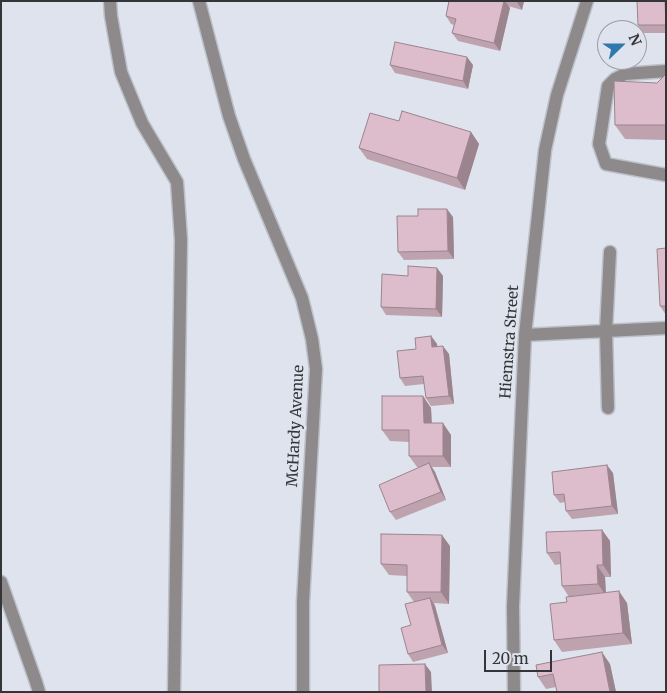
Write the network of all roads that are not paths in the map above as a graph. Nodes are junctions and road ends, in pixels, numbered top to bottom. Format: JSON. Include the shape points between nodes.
{"nodes":[{"id":1,"x":110,"y":1,"type":"edge"},
{"id":2,"x":199,"y":1,"type":"edge"},
{"id":3,"x":588,"y":1,"type":"edge"},
{"id":4,"x":666,"y":71,"type":"edge"},
{"id":5,"x":666,"y":175,"type":"edge"},
{"id":6,"x":610,"y":252,"type":"dead end"},
{"id":7,"x":666,"y":328,"type":"edge"},
{"id":8,"x":606,"y":331,"type":"junction"},
{"id":9,"x":525,"y":335,"type":"junction"},
{"id":10,"x":608,"y":408,"type":"dead end"},
{"id":11,"x":1,"y":582,"type":"edge"},
{"id":12,"x":39,"y":692,"type":"edge"},
{"id":13,"x":174,"y":692,"type":"edge"},
{"id":14,"x":303,"y":692,"type":"edge"},
{"id":15,"x":514,"y":692,"type":"edge"}],
"edges":[{"from":1,"to":13,"type":"street","via":[[121,72],[142,123],[177,182],[181,240]]},
{"from":2,"to":14,"type":"street","name":"McHardy Avenue","via":[[229,116],[302,298],[312,339],[316,369],[303,602]]},
{"from":3,"to":9,"type":"street","name":"Hiemstra Street","via":[[557,95],[545,150]]},
{"from":4,"to":5,"type":"street","via":[[625,74],[608,86],[599,144],[606,164]]},
{"from":6,"to":8,"type":"street"},
{"from":7,"to":8,"type":"street"},
{"from":8,"to":9,"type":"street"},
{"from":8,"to":10,"type":"street"},
{"from":9,"to":15,"type":"street","name":"Hiemstra Street","via":[[513,607]]},
{"from":11,"to":12,"type":"street"}]}
